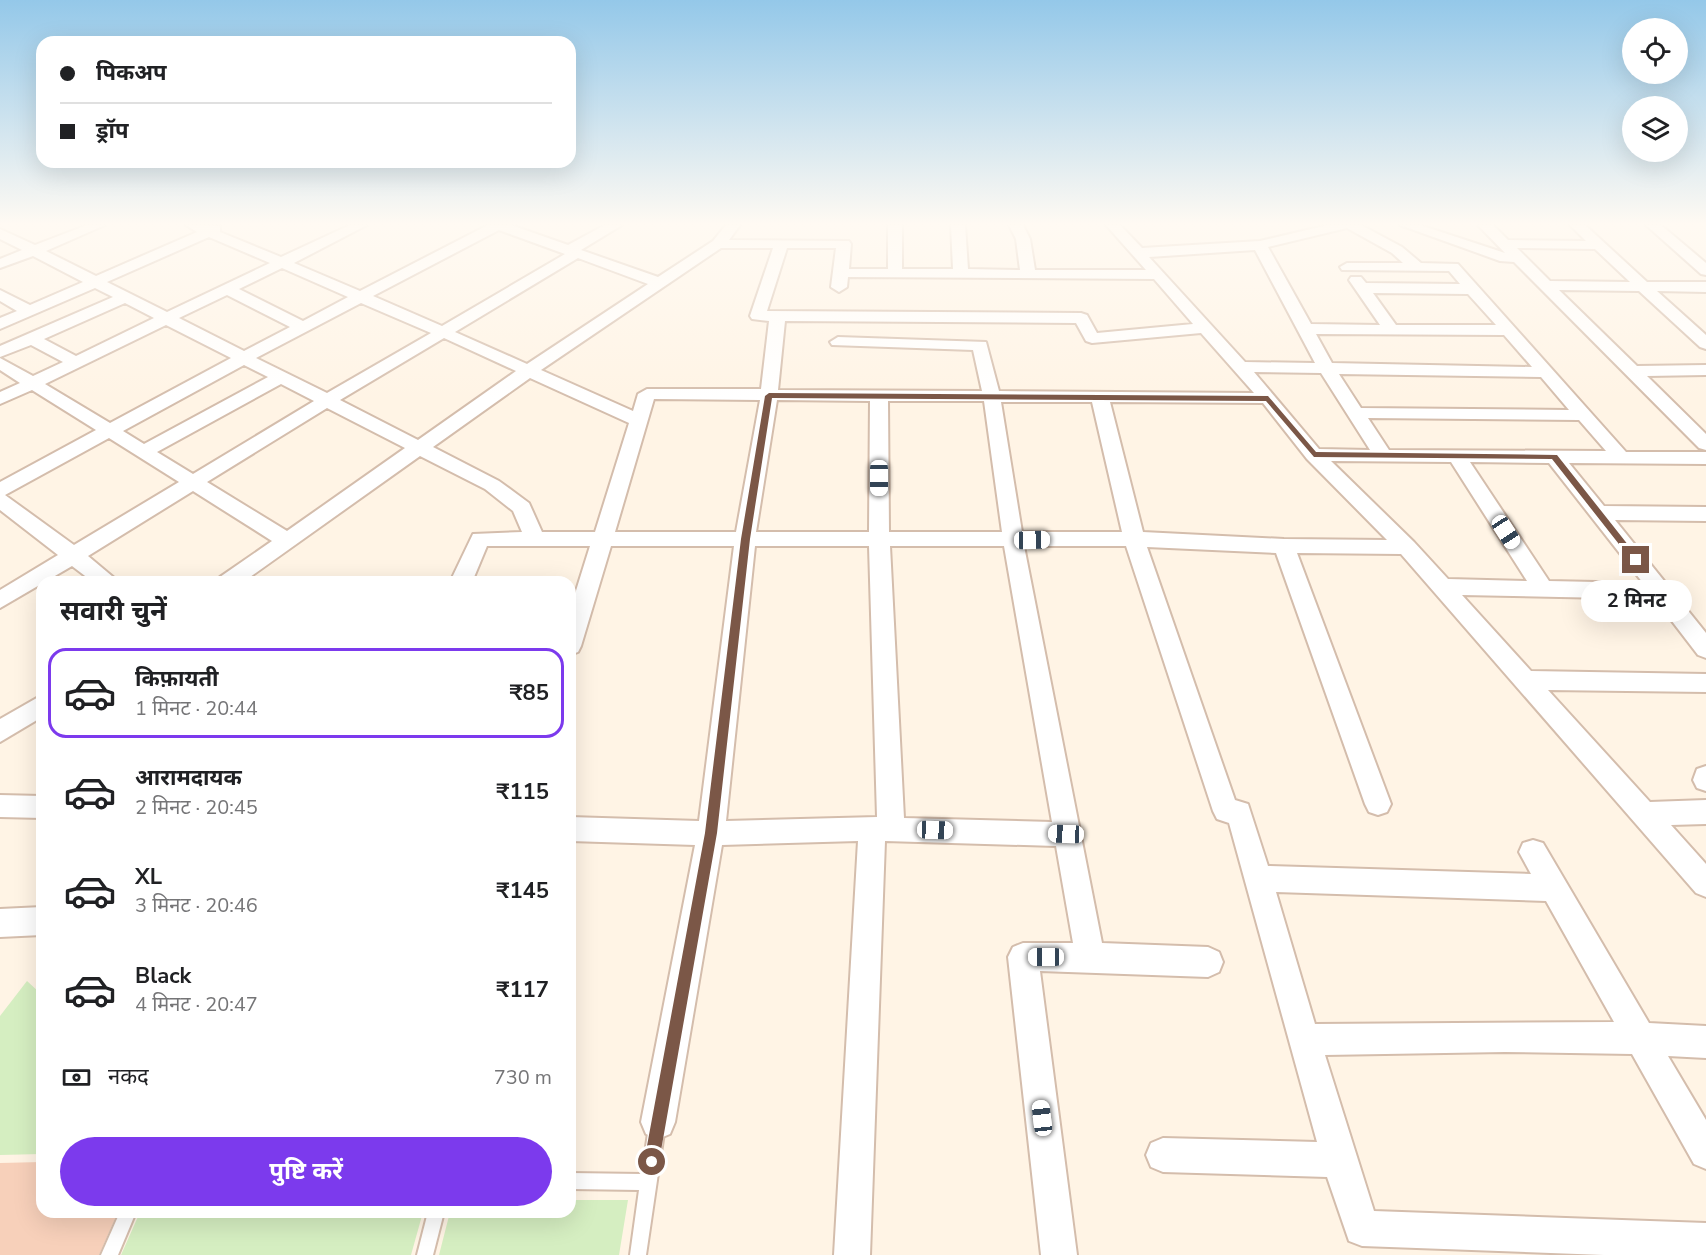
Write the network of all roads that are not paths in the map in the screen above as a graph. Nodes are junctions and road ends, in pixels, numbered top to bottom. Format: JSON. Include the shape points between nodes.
{"nodes":[{"id":1,"x":90,"y":284,"type":"edge"},
{"id":2,"x":101,"y":284,"type":"edge"},
{"id":3,"x":237,"y":284,"type":"edge"},
{"id":4,"x":331,"y":284,"type":"edge"},
{"id":5,"x":387,"y":284,"type":"edge"},
{"id":6,"x":522,"y":284,"type":"edge"},
{"id":7,"x":659,"y":284,"type":"edge"},
{"id":8,"x":769,"y":284,"type":"edge"},
{"id":9,"x":1164,"y":284,"type":"edge"},
{"id":10,"x":1282,"y":284,"type":"edge"},
{"id":11,"x":1359,"y":284,"type":"edge"},
{"id":12,"x":1467,"y":284,"type":"edge"},
{"id":13,"x":1639,"y":284,"type":"edge"},
{"id":14,"x":1546,"y":285,"type":"joint"},
{"id":15,"x":1642,"y":286,"type":"junction"},
{"id":16,"x":1706,"y":287,"type":"edge"},
{"id":17,"x":1362,"y":288,"type":"junction"},
{"id":18,"x":226,"y":289,"type":"junction"},
{"id":19,"x":1472,"y":289,"type":"junction"},
{"id":20,"x":0,"y":295,"type":"edge"},
{"id":21,"x":127,"y":297,"type":"junction"},
{"id":22,"x":361,"y":297,"type":"junction"},
{"id":23,"x":868,"y":299,"type":"dead end"},
{"id":24,"x":29,"y":311,"type":"junction"},
{"id":25,"x":166,"y":317,"type":"junction"},
{"id":26,"x":777,"y":317,"type":"junction"},
{"id":27,"x":868,"y":318,"type":"junction"},
{"id":28,"x":0,"y":324,"type":"edge"},
{"id":29,"x":303,"y":327,"type":"junction"},
{"id":30,"x":1204,"y":328,"type":"junction"},
{"id":31,"x":1307,"y":329,"type":"junction"},
{"id":32,"x":1391,"y":329,"type":"junction"},
{"id":33,"x":1508,"y":330,"type":"junction"},
{"id":34,"x":443,"y":332,"type":"junction"},
{"id":35,"x":31,"y":338,"type":"junction"},
{"id":36,"x":838,"y":342,"type":"dead end"},
{"id":37,"x":1706,"y":344,"type":"edge"},
{"id":38,"x":0,"y":352,"type":"edge"},
{"id":39,"x":245,"y":357,"type":"junction"},
{"id":40,"x":75,"y":362,"type":"junction"},
{"id":41,"x":0,"y":363,"type":"edge"},
{"id":42,"x":1240,"y":367,"type":"junction"},
{"id":43,"x":1326,"y":369,"type":"junction"},
{"id":44,"x":1706,"y":370,"type":"edge"},
{"id":45,"x":528,"y":371,"type":"junction"},
{"id":46,"x":1632,"y":371,"type":"junction"},
{"id":47,"x":1545,"y":372,"type":"junction"},
{"id":48,"x":282,"y":376,"type":"junction"},
{"id":49,"x":34,"y":383,"type":"junction"},
{"id":50,"x":769,"y":396,"type":"junction"},
{"id":51,"x":879,"y":396,"type":"junction"},
{"id":52,"x":992,"y":397,"type":"junction"},
{"id":53,"x":1100,"y":398,"type":"junction"},
{"id":54,"x":1268,"y":398,"type":"junction"},
{"id":55,"x":0,"y":399,"type":"edge"},
{"id":56,"x":328,"y":400,"type":"junction"},
{"id":57,"x":1354,"y":413,"type":"junction"},
{"id":58,"x":1583,"y":415,"type":"junction"},
{"id":59,"x":638,"y":420,"type":"junction"},
{"id":60,"x":1687,"y":425,"type":"junction"},
{"id":61,"x":1706,"y":425,"type":"edge"},
{"id":62,"x":110,"y":431,"type":"junction"},
{"id":63,"x":1706,"y":444,"type":"edge"},
{"id":64,"x":420,"y":447,"type":"junction"},
{"id":65,"x":143,"y":452,"type":"junction"},
{"id":66,"x":1382,"y":454,"type":"junction"},
{"id":67,"x":1314,"y":455,"type":"junction"},
{"id":68,"x":1456,"y":455,"type":"junction"},
{"id":69,"x":1554,"y":457,"type":"junction"},
{"id":70,"x":1621,"y":458,"type":"junction"},
{"id":71,"x":1706,"y":458,"type":"edge"},
{"id":72,"x":192,"y":483,"type":"junction"},
{"id":73,"x":0,"y":490,"type":"edge"},
{"id":74,"x":0,"y":500,"type":"edge"},
{"id":75,"x":1599,"y":513,"type":"junction"},
{"id":76,"x":1706,"y":514,"type":"edge"},
{"id":77,"x":602,"y":538,"type":"junction"},
{"id":78,"x":745,"y":539,"type":"junction"},
{"id":79,"x":1134,"y":539,"type":"junction"},
{"id":80,"x":535,"y":540,"type":"junction"},
{"id":81,"x":879,"y":540,"type":"junction"},
{"id":82,"x":1013,"y":540,"type":"junction"},
{"id":83,"x":288,"y":541,"type":"junction"},
{"id":84,"x":1284,"y":546,"type":"junction"},
{"id":85,"x":1407,"y":547,"type":"junction"},
{"id":86,"x":75,"y":555,"type":"junction"},
{"id":87,"x":40,"y":576,"type":"edge"},
{"id":88,"x":101,"y":576,"type":"edge"},
{"id":89,"x":237,"y":576,"type":"edge"},
{"id":90,"x":464,"y":576,"type":"edge"},
{"id":91,"x":36,"y":578,"type":"edge"},
{"id":92,"x":1443,"y":587,"type":"junction"},
{"id":93,"x":1544,"y":589,"type":"junction"},
{"id":94,"x":1661,"y":591,"type":"junction"},
{"id":95,"x":0,"y":600,"type":"edge"},
{"id":96,"x":576,"y":626,"type":"edge"},
{"id":97,"x":1706,"y":649,"type":"edge"},
{"id":98,"x":1526,"y":680,"type":"junction"},
{"id":99,"x":1706,"y":682,"type":"edge"},
{"id":100,"x":36,"y":709,"type":"edge"},
{"id":101,"x":0,"y":732,"type":"edge"},
{"id":102,"x":1378,"y":804,"type":"dead end"},
{"id":103,"x":0,"y":806,"type":"edge"},
{"id":104,"x":36,"y":807,"type":"edge"},
{"id":105,"x":1706,"y":812,"type":"edge"},
{"id":106,"x":1644,"y":814,"type":"junction"},
{"id":107,"x":576,"y":829,"type":"edge"},
{"id":108,"x":881,"y":829,"type":"junction"},
{"id":109,"x":711,"y":833,"type":"junction"},
{"id":110,"x":1066,"y":834,"type":"junction"},
{"id":111,"x":1533,"y":852,"type":"dead end"},
{"id":112,"x":1257,"y":879,"type":"junction"},
{"id":113,"x":1706,"y":884,"type":"edge"},
{"id":114,"x":1553,"y":888,"type":"junction"},
{"id":115,"x":36,"y":921,"type":"edge"},
{"id":116,"x":0,"y":922,"type":"edge"},
{"id":117,"x":1090,"y":957,"type":"junction"},
{"id":118,"x":1208,"y":962,"type":"dead end"},
{"id":119,"x":1638,"y":1038,"type":"junction"},
{"id":120,"x":1305,"y":1040,"type":"junction"},
{"id":121,"x":1706,"y":1042,"type":"edge"},
{"id":122,"x":658,"y":1122,"type":"joint"},
{"id":123,"x":1706,"y":1152,"type":"edge"},
{"id":124,"x":1164,"y":1155,"type":"dead end"},
{"id":125,"x":1339,"y":1160,"type":"junction"},
{"id":126,"x":576,"y":1181,"type":"edge"},
{"id":127,"x":649,"y":1182,"type":"junction"},
{"id":128,"x":125,"y":1218,"type":"edge"},
{"id":129,"x":434,"y":1218,"type":"edge"},
{"id":130,"x":1706,"y":1241,"type":"edge"},
{"id":131,"x":109,"y":1255,"type":"edge"},
{"id":132,"x":425,"y":1255,"type":"edge"},
{"id":133,"x":638,"y":1255,"type":"edge"},
{"id":134,"x":852,"y":1255,"type":"edge"},
{"id":135,"x":1059,"y":1255,"type":"edge"}],
"edges":[{"from":1,"to":24,"type":"street"},
{"from":2,"to":21,"type":"street"},
{"from":3,"to":18,"type":"street"},
{"from":4,"to":22,"type":"street"},
{"from":5,"to":22,"type":"street"},
{"from":6,"to":34,"type":"street"},
{"from":7,"to":45,"type":"street"},
{"from":8,"to":26,"type":"street","via":[[758,316]]},
{"from":9,"to":30,"type":"street"},
{"from":10,"to":31,"type":"street"},
{"from":11,"to":17,"type":"street"},
{"from":12,"to":19,"type":"street"},
{"from":13,"to":15,"type":"street"},
{"from":14,"to":15,"type":"street"},
{"from":14,"to":46,"type":"street"},
{"from":15,"to":16,"type":"street"},
{"from":15,"to":37,"type":"street"},
{"from":17,"to":19,"type":"street"},
{"from":17,"to":32,"type":"street"},
{"from":18,"to":25,"type":"street"},
{"from":18,"to":29,"type":"street"},
{"from":19,"to":33,"type":"street"},
{"from":20,"to":24,"type":"street"},
{"from":21,"to":25,"type":"street"},
{"from":21,"to":35,"type":"street"},
{"from":22,"to":29,"type":"street"},
{"from":22,"to":34,"type":"street"},
{"from":23,"to":27,"type":"street"},
{"from":24,"to":28,"type":"street"},
{"from":25,"to":39,"type":"street"},
{"from":25,"to":40,"type":"street"},
{"from":26,"to":27,"type":"street"},
{"from":26,"to":50,"type":"street"},
{"from":27,"to":30,"type":"street","via":[[1081,318],[1092,338]]},
{"from":29,"to":39,"type":"street"},
{"from":30,"to":42,"type":"street"},
{"from":31,"to":32,"type":"street"},
{"from":31,"to":43,"type":"street"},
{"from":32,"to":33,"type":"street"},
{"from":33,"to":47,"type":"street"},
{"from":34,"to":45,"type":"street"},
{"from":34,"to":56,"type":"street"},
{"from":35,"to":38,"type":"street"},
{"from":35,"to":40,"type":"street"},
{"from":36,"to":52,"type":"street","via":[[980,345]]},
{"from":39,"to":48,"type":"street"},
{"from":39,"to":62,"type":"street"},
{"from":40,"to":49,"type":"street"},
{"from":41,"to":49,"type":"street"},
{"from":42,"to":43,"type":"street"},
{"from":42,"to":54,"type":"street"},
{"from":43,"to":47,"type":"street"},
{"from":43,"to":57,"type":"street"},
{"from":44,"to":46,"type":"street"},
{"from":45,"to":59,"type":"street"},
{"from":45,"to":64,"type":"street"},
{"from":46,"to":60,"type":"street"},
{"from":47,"to":58,"type":"street"},
{"from":48,"to":56,"type":"street"},
{"from":48,"to":65,"type":"street"},
{"from":49,"to":55,"type":"street"},
{"from":49,"to":62,"type":"street"},
{"from":50,"to":51,"type":"street"},
{"from":50,"to":59,"type":"street","via":[[647,394]]},
{"from":50,"to":78,"type":"street"},
{"from":51,"to":52,"type":"street"},
{"from":51,"to":81,"type":"street"},
{"from":52,"to":53,"type":"street"},
{"from":52,"to":82,"type":"street"},
{"from":53,"to":54,"type":"street"},
{"from":53,"to":79,"type":"street"},
{"from":54,"to":67,"type":"street"},
{"from":56,"to":64,"type":"street"},
{"from":56,"to":72,"type":"street"},
{"from":57,"to":58,"type":"street"},
{"from":57,"to":66,"type":"street"},
{"from":58,"to":70,"type":"street"},
{"from":59,"to":77,"type":"street"},
{"from":60,"to":61,"type":"street"},
{"from":60,"to":63,"type":"street"},
{"from":62,"to":65,"type":"street"},
{"from":62,"to":73,"type":"street"},
{"from":64,"to":80,"type":"street","via":[[492,485],[522,508]]},
{"from":64,"to":83,"type":"street"},
{"from":65,"to":72,"type":"street"},
{"from":66,"to":67,"type":"street"},
{"from":66,"to":68,"type":"street"},
{"from":67,"to":85,"type":"street"},
{"from":68,"to":69,"type":"street"},
{"from":68,"to":93,"type":"street"},
{"from":69,"to":70,"type":"street"},
{"from":69,"to":75,"type":"street"},
{"from":70,"to":71,"type":"street"},
{"from":72,"to":83,"type":"street"},
{"from":72,"to":86,"type":"street"},
{"from":74,"to":86,"type":"street"},
{"from":75,"to":76,"type":"street"},
{"from":75,"to":94,"type":"street"},
{"from":77,"to":78,"type":"street"},
{"from":77,"to":80,"type":"street"},
{"from":77,"to":96,"type":"street"},
{"from":78,"to":81,"type":"street"},
{"from":78,"to":109,"type":"street"},
{"from":79,"to":82,"type":"street"},
{"from":79,"to":84,"type":"street"},
{"from":79,"to":112,"type":"street","via":[[1226,812],[1239,812]]},
{"from":80,"to":90,"type":"street","via":[[480,539]]},
{"from":81,"to":82,"type":"street"},
{"from":81,"to":108,"type":"street"},
{"from":82,"to":110,"type":"street"},
{"from":83,"to":89,"type":"street"},
{"from":84,"to":85,"type":"street"},
{"from":84,"to":102,"type":"street"},
{"from":85,"to":92,"type":"street"},
{"from":86,"to":87,"type":"street"},
{"from":86,"to":88,"type":"street"},
{"from":91,"to":95,"type":"street"},
{"from":92,"to":93,"type":"street"},
{"from":92,"to":98,"type":"street"},
{"from":93,"to":94,"type":"street"},
{"from":94,"to":97,"type":"street"},
{"from":98,"to":99,"type":"street"},
{"from":98,"to":106,"type":"street"},
{"from":100,"to":101,"type":"street"},
{"from":103,"to":104,"type":"street"},
{"from":105,"to":106,"type":"street"},
{"from":106,"to":113,"type":"street"},
{"from":107,"to":109,"type":"street"},
{"from":108,"to":109,"type":"street"},
{"from":108,"to":110,"type":"street"},
{"from":108,"to":134,"type":"street"},
{"from":109,"to":122,"type":"street"},
{"from":110,"to":117,"type":"street"},
{"from":111,"to":114,"type":"street"},
{"from":112,"to":114,"type":"street"},
{"from":112,"to":120,"type":"street"},
{"from":114,"to":119,"type":"street"},
{"from":115,"to":116,"type":"street"},
{"from":117,"to":118,"type":"street"},
{"from":117,"to":135,"type":"street","via":[[1023,957]]},
{"from":119,"to":120,"type":"street"},
{"from":119,"to":121,"type":"street"},
{"from":119,"to":123,"type":"street"},
{"from":120,"to":125,"type":"street"},
{"from":122,"to":127,"type":"lane"},
{"from":124,"to":125,"type":"street"},
{"from":125,"to":130,"type":"street","via":[[1362,1228]]},
{"from":126,"to":127,"type":"lane"},
{"from":127,"to":133,"type":"lane"},
{"from":128,"to":131,"type":"lane"},
{"from":129,"to":132,"type":"lane"}]}
